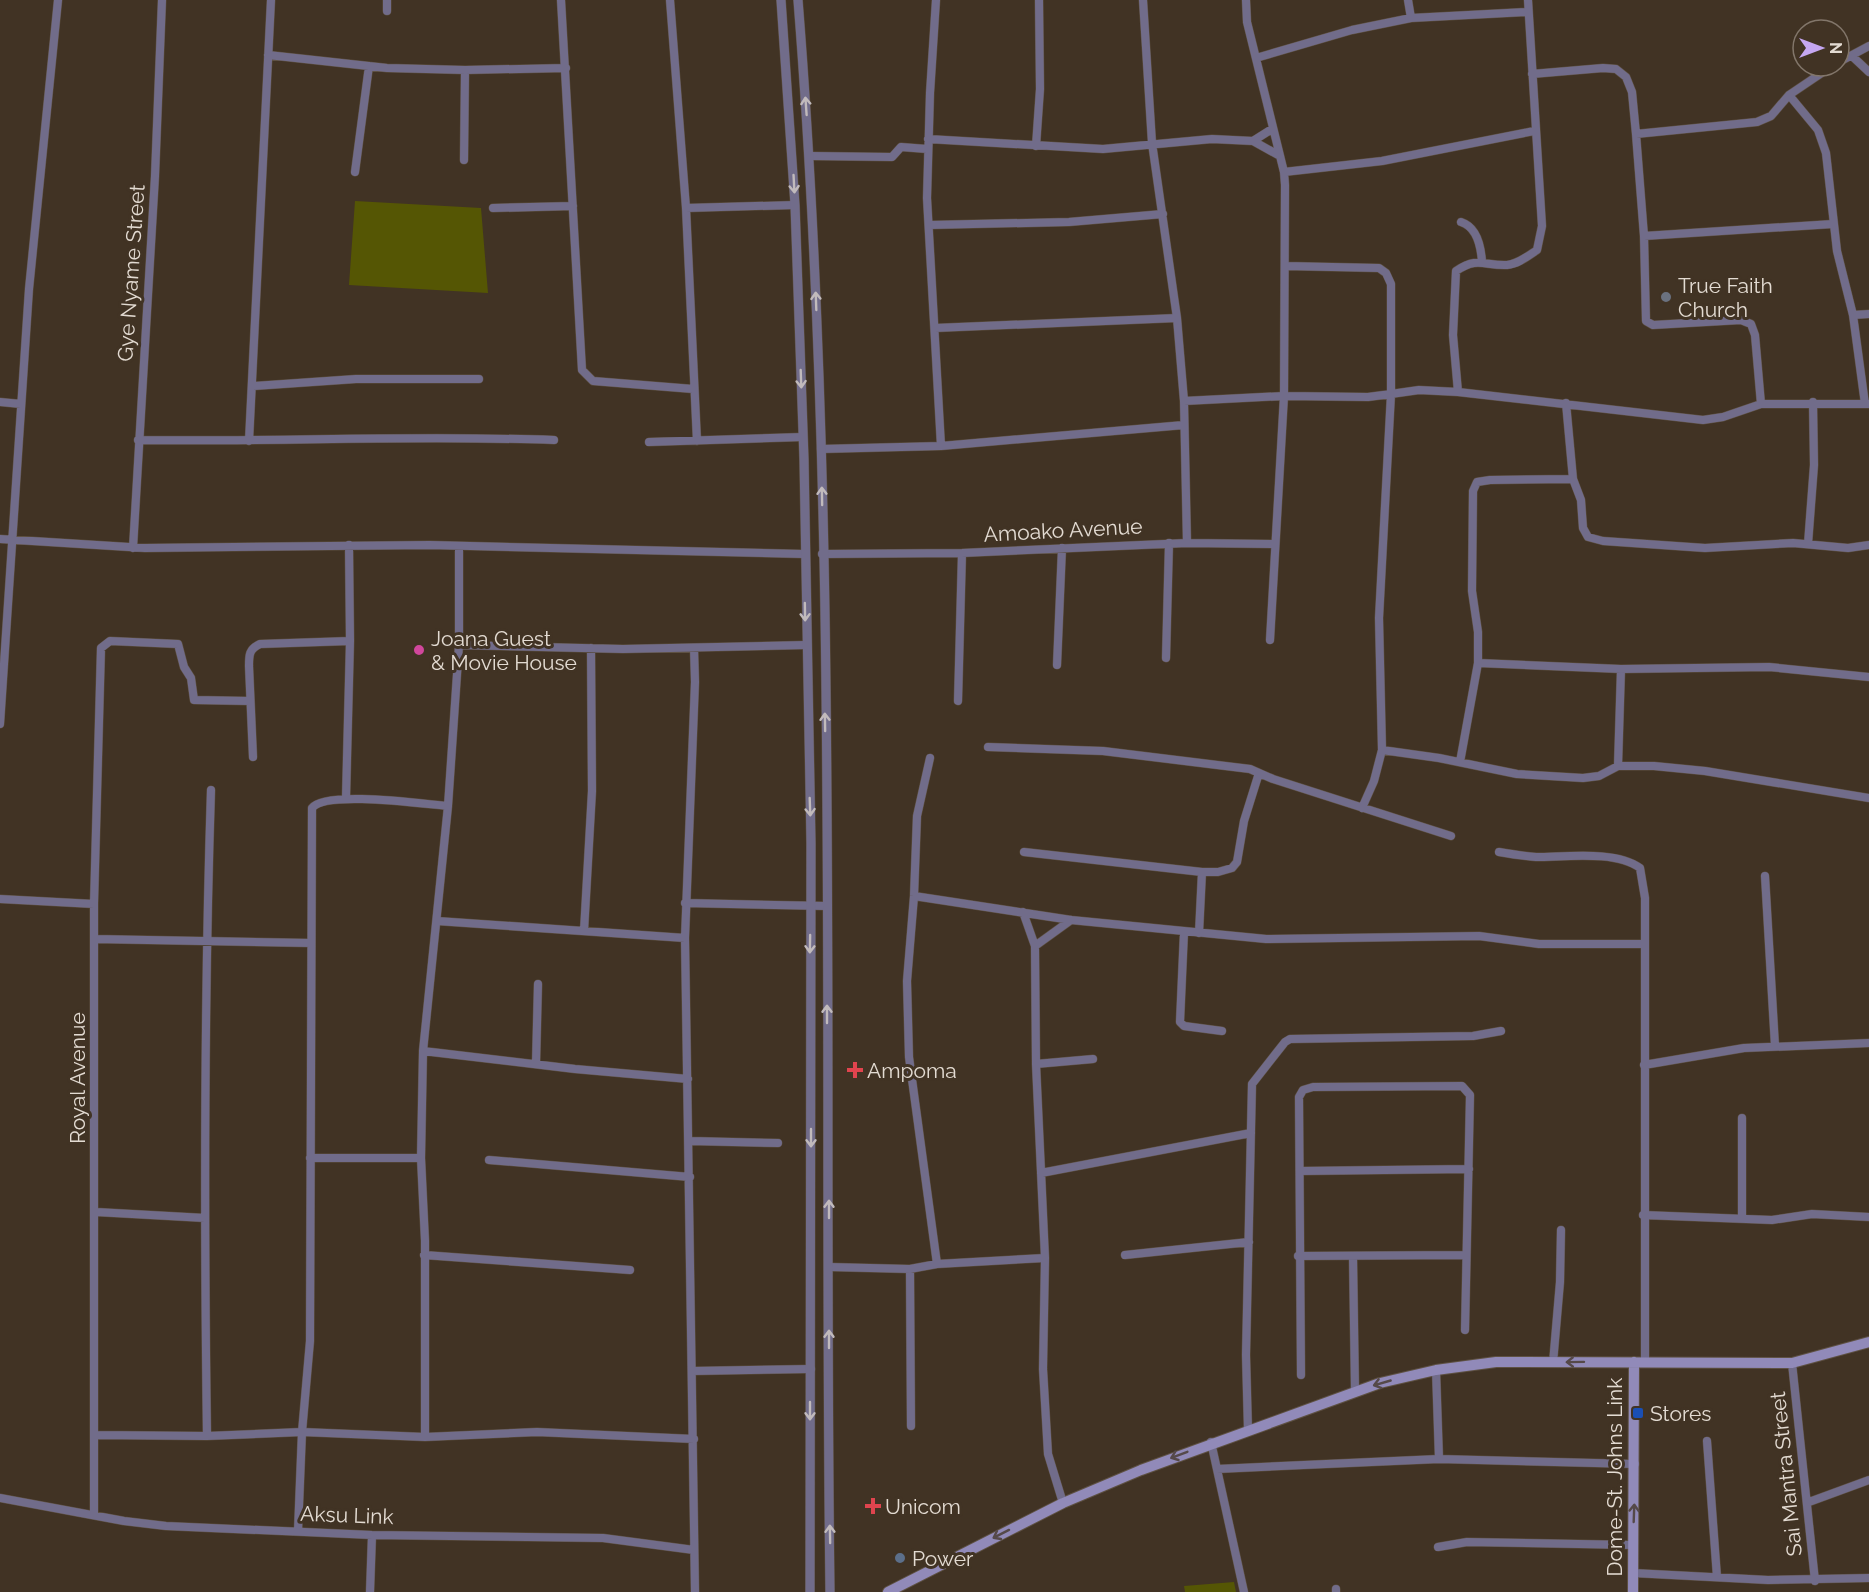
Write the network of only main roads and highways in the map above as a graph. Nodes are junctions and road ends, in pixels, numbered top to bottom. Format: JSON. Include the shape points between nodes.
{"nodes":[{"id":1,"x":1868,"y":1340,"type":"edge"},
{"id":2,"x":1639,"y":1362,"type":"junction"},
{"id":3,"x":888,"y":1592,"type":"edge"},
{"id":4,"x":1633,"y":1592,"type":"edge"}],
"edges":[{"from":1,"to":2,"type":"main road","via":[[1792,1362]]},
{"from":2,"to":3,"type":"main road","one_way":true,"via":[[1496,1362],[1436,1370],[1355,1391],[1211,1442],[1063,1503]]},
{"from":4,"to":2,"type":"main road","name":"Dome-St. Johns Link","one_way":true}]}
